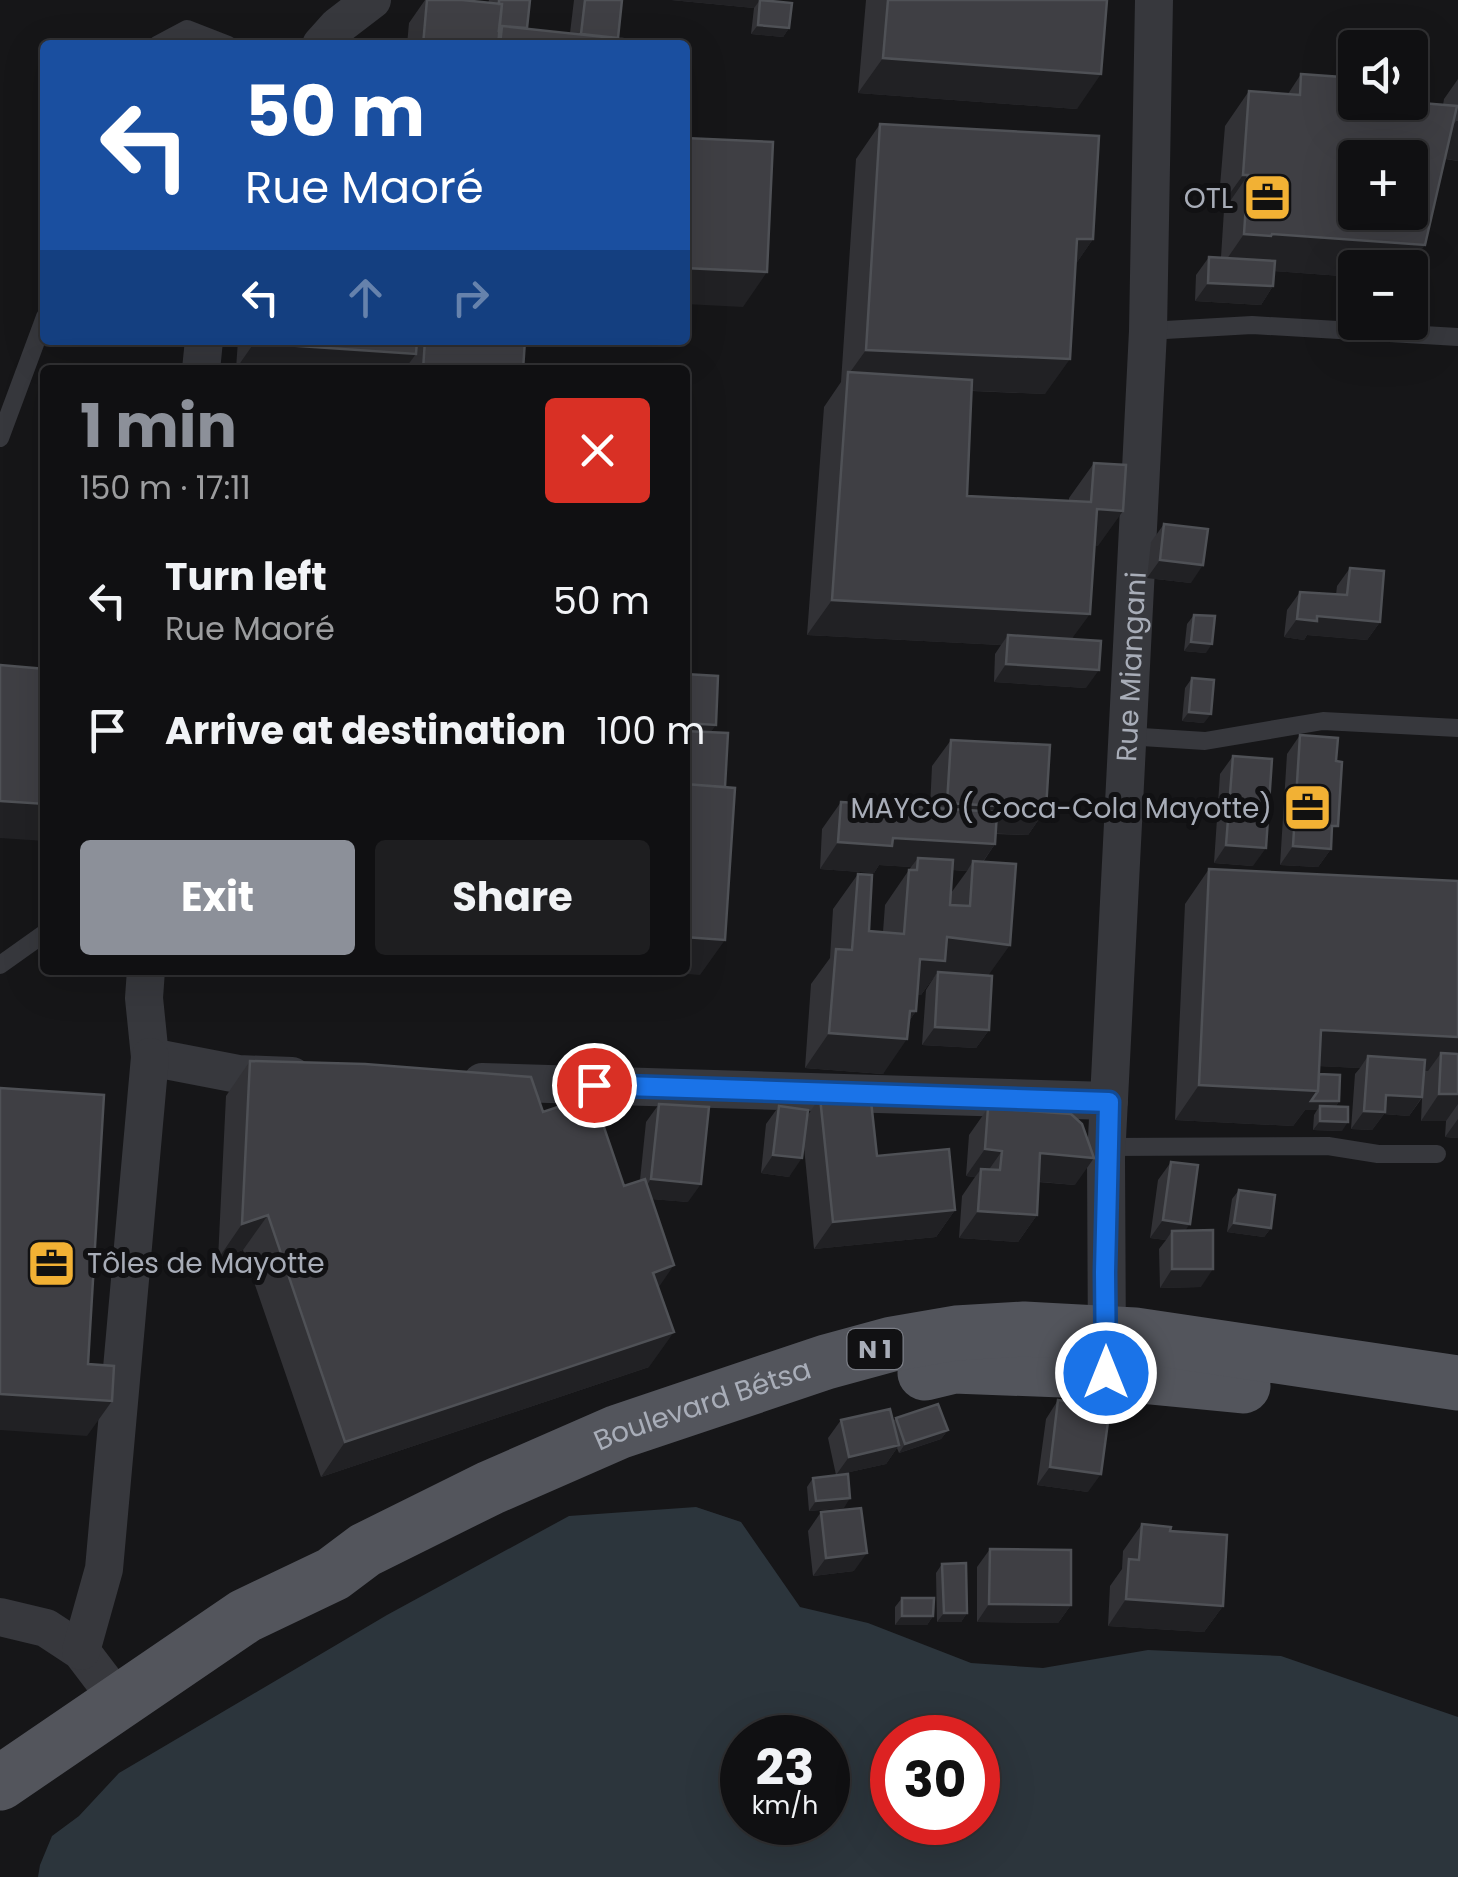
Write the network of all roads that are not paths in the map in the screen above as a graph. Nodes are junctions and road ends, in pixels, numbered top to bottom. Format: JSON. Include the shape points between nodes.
{"nodes":[{"id":1,"x":372,"y":0,"type":"edge"},
{"id":2,"x":1154,"y":0,"type":"edge"},
{"id":3,"x":166,"y":40,"type":"edge"},
{"id":4,"x":215,"y":40,"type":"edge"},
{"id":5,"x":325,"y":40,"type":"edge"},
{"id":6,"x":40,"y":331,"type":"edge"},
{"id":7,"x":1148,"y":331,"type":"junction"},
{"id":8,"x":1458,"y":338,"type":"edge"},
{"id":9,"x":0,"y":438,"type":"edge"},
{"id":10,"x":1458,"y":728,"type":"edge"},
{"id":11,"x":1126,"y":736,"type":"junction"},
{"id":12,"x":40,"y":936,"type":"edge"},
{"id":13,"x":0,"y":965,"type":"edge"},
{"id":14,"x":146,"y":975,"type":"edge"},
{"id":15,"x":150,"y":1057,"type":"junction"},
{"id":16,"x":317,"y":1076,"type":"edge"},
{"id":17,"x":456,"y":1081,"type":"edge"},
{"id":18,"x":1109,"y":1102,"type":"junction"},
{"id":19,"x":1107,"y":1147,"type":"junction"},
{"id":20,"x":1437,"y":1154,"type":"dead end"},
{"id":21,"x":1107,"y":1352,"type":"junction"},
{"id":22,"x":1458,"y":1383,"type":"edge"},
{"id":23,"x":1458,"y":1407,"type":"edge"},
{"id":24,"x":333,"y":1574,"type":"junction"},
{"id":25,"x":0,"y":1617,"type":"edge"},
{"id":26,"x":81,"y":1652,"type":"junction"},
{"id":27,"x":119,"y":1701,"type":"junction"},
{"id":28,"x":0,"y":1783,"type":"edge"}],
"edges":[{"from":1,"to":5,"type":"street"},
{"from":2,"to":7,"type":"street","name":"Rue Miangani"},
{"from":3,"to":4,"type":"lane","via":[[187,29]]},
{"from":6,"to":9,"type":"lane"},
{"from":7,"to":8,"type":"lane","via":[[1252,324]]},
{"from":7,"to":11,"type":"street","name":"Rue Miangani"},
{"from":10,"to":11,"type":"lane","via":[[1323,721],[1206,741]]},
{"from":11,"to":18,"type":"street","name":"Rue Miangani"},
{"from":12,"to":13,"type":"lane"},
{"from":14,"to":15,"type":"street"},
{"from":15,"to":16,"type":"street","via":[[238,1074]]},
{"from":15,"to":26,"type":"street","via":[[104,1569]]},
{"from":17,"to":18,"type":"street"},
{"from":18,"to":19,"type":"street","name":"Rue Miangani"},
{"from":19,"to":20,"type":"lane","via":[[1328,1146]]},
{"from":19,"to":21,"type":"street","name":"Rue Miangani"},
{"from":21,"to":22,"type":"main road","name":"Boulevard Bétsa","number":"N 1"},
{"from":21,"to":23,"type":"main road","name":"Boulevard Bétsa","number":"N 1"},
{"from":21,"to":24,"type":"main road","name":"Boulevard Bétsa","number":"N 1","via":[[1065,1349],[954,1366],[697,1435],[594,1470],[376,1569]]},
{"from":21,"to":24,"type":"main road","name":"Boulevard Bétsa","number":"N 1","via":[[1024,1328],[956,1333],[826,1362],[618,1432],[365,1550]]},
{"from":24,"to":27,"type":"main road","name":"Boulevard Bétsa","number":"N 1","via":[[244,1616]]},
{"from":25,"to":26,"type":"street","via":[[46,1628]]},
{"from":26,"to":27,"type":"street"},
{"from":27,"to":28,"type":"main road","name":"Boulevard Bétsa","number":"N 1"}]}
